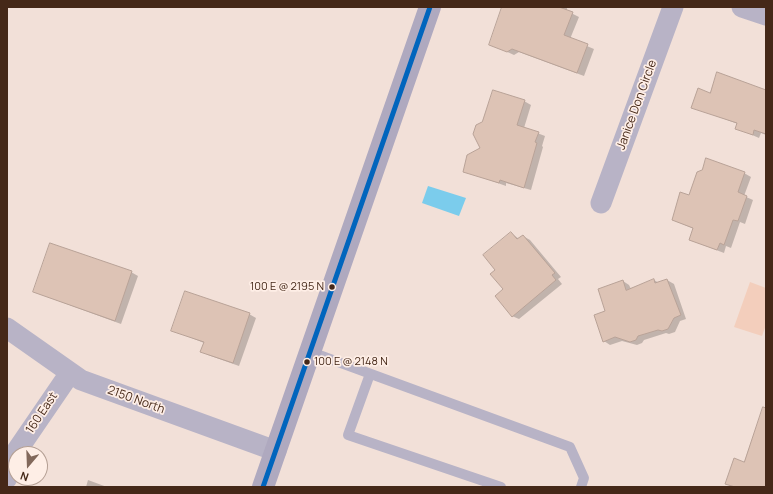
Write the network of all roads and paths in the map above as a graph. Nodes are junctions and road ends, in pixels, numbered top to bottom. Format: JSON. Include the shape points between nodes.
{"nodes":[{"id":1,"x":430,"y":7,"type":"edge"},
{"id":2,"x":673,"y":7,"type":"edge"},
{"id":3,"x":742,"y":7,"type":"edge"},
{"id":4,"x":766,"y":15,"type":"edge"},
{"id":5,"x":601,"y":203,"type":"dead end"},
{"id":6,"x":7,"y":328,"type":"edge"},
{"id":7,"x":311,"y":352,"type":"junction"},
{"id":8,"x":70,"y":373,"type":"junction"},
{"id":9,"x":370,"y":374,"type":"junction"},
{"id":10,"x":276,"y":451,"type":"junction"},
{"id":11,"x":7,"y":478,"type":"edge"},
{"id":12,"x":263,"y":487,"type":"edge"},
{"id":13,"x":502,"y":487,"type":"edge"},
{"id":14,"x":581,"y":487,"type":"edge"}],
"edges":[{"from":1,"to":7,"type":"main road"},
{"from":2,"to":5,"type":"street","name":"Janice Don Circle"},
{"from":3,"to":4,"type":"street"},
{"from":6,"to":8,"type":"street","name":"2150 North"},
{"from":7,"to":9,"type":"lane"},
{"from":7,"to":10,"type":"main road"},
{"from":8,"to":10,"type":"street","name":"2150 North","via":[[80,380]]},
{"from":8,"to":11,"type":"street","name":"160 East","via":[[16,452]]},
{"from":9,"to":13,"type":"lane","via":[[348,435]]},
{"from":9,"to":14,"type":"lane","via":[[570,447],[584,478]]},
{"from":10,"to":12,"type":"main road"}]}
